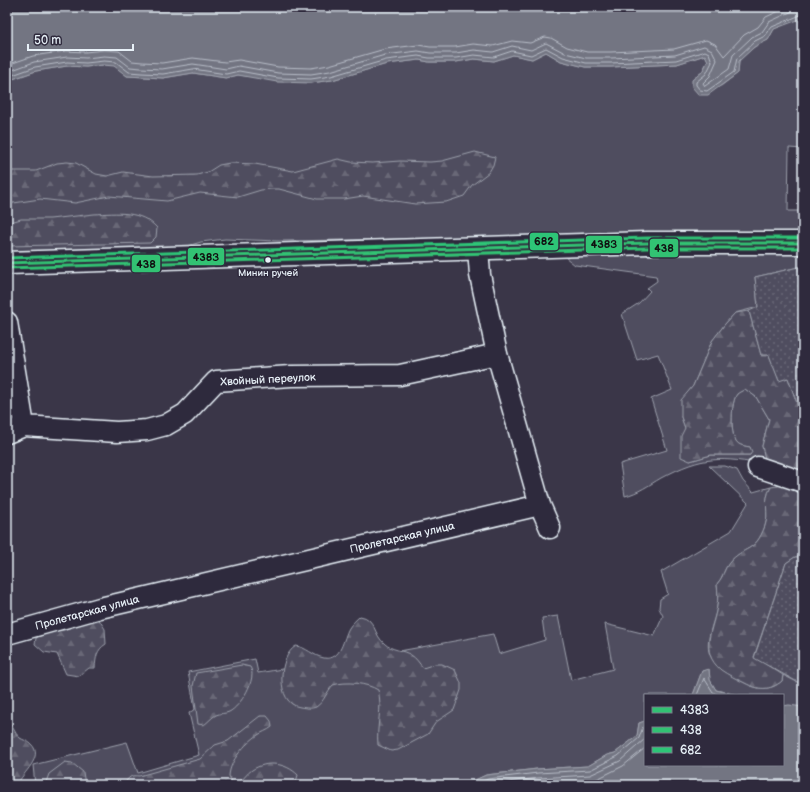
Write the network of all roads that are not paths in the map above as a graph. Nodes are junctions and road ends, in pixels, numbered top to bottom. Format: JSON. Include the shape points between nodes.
{"nodes":[{"id":1,"x":803,"y":243,"type":"edge"},
{"id":2,"x":478,"y":248,"type":"junction"},
{"id":3,"x":7,"y":263,"type":"edge"},
{"id":4,"x":7,"y":322,"type":"edge"},
{"id":5,"x":497,"y":354,"type":"junction"},
{"id":6,"x":16,"y":430,"type":"edge"},
{"id":7,"x":758,"y":467,"type":"dead end"},
{"id":8,"x":803,"y":482,"type":"edge"},
{"id":9,"x":540,"y":505,"type":"junction"},
{"id":10,"x":550,"y":528,"type":"dead end"},
{"id":11,"x":7,"y":634,"type":"edge"}],
"edges":[{"from":1,"to":2,"type":"main road","via":[[647,243]]},
{"from":2,"to":3,"type":"main road"},
{"from":2,"to":5,"type":"street","via":[[480,275]]},
{"from":4,"to":6,"type":"street"},
{"from":5,"to":6,"type":"street","name":"Хвойный переулок","via":[[400,375],[290,376],[216,381],[185,414],[166,425],[148,430]]},
{"from":5,"to":9,"type":"street"},
{"from":7,"to":8,"type":"street"},
{"from":9,"to":10,"type":"street"},
{"from":9,"to":11,"type":"street","name":"Пролетарская улица","via":[[100,608]]}]}
